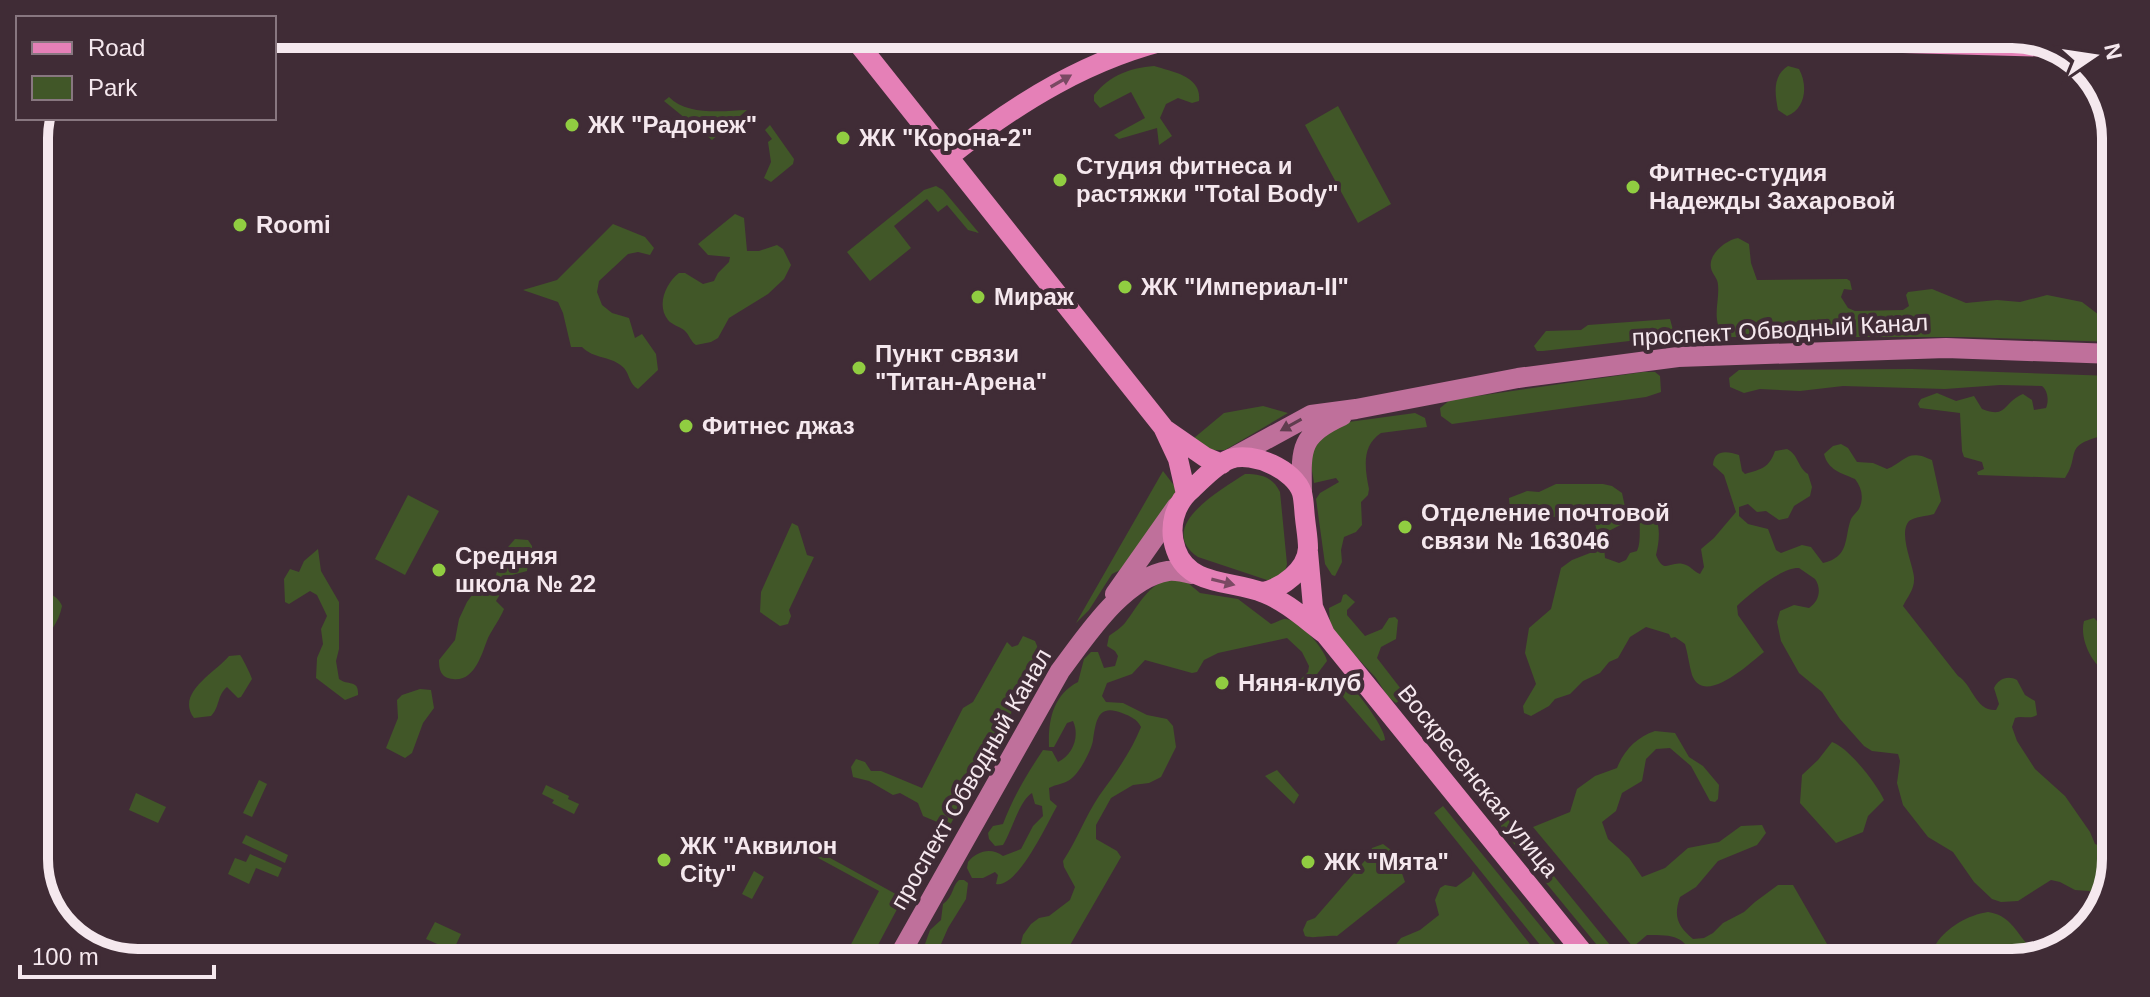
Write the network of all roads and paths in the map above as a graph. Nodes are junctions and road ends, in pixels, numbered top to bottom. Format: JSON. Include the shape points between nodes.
{"nodes":[{"id":1,"x":862,"y":48,"type":"edge"},
{"id":2,"x":1143,"y":48,"type":"edge"},
{"id":3,"x":950,"y":156,"type":"junction"},
{"id":4,"x":2102,"y":354,"type":"edge"},
{"id":5,"x":1356,"y":409,"type":"junction"},
{"id":6,"x":1163,"y":427,"type":"junction"},
{"id":7,"x":1227,"y":461,"type":"junction"},
{"id":8,"x":1302,"y":491,"type":"junction"},
{"id":9,"x":1181,"y":500,"type":"junction"},
{"id":10,"x":1308,"y":552,"type":"junction"},
{"id":11,"x":1192,"y":574,"type":"junction"},
{"id":12,"x":1263,"y":592,"type":"junction"},
{"id":13,"x":1092,"y":627,"type":"junction"},
{"id":14,"x":1325,"y":634,"type":"junction"},
{"id":15,"x":903,"y":949,"type":"edge"},
{"id":16,"x":1580,"y":949,"type":"edge"}],
"edges":[{"from":1,"to":3,"type":"main road"},
{"from":3,"to":2,"type":"main road","one_way":true,"via":[[1071,75]]},
{"from":3,"to":6,"type":"main road"},
{"from":4,"to":5,"type":"main road","name":"проспект Обводный Канал","via":[[1946,348],[1687,356],[1518,378]]},
{"from":5,"to":7,"type":"main road","name":"проспект Обводный Канал","one_way":true,"via":[[1306,416]]},
{"from":5,"to":8,"type":"main road","name":"проспект Обводный Канал","via":[[1320,426],[1307,439]]},
{"from":6,"to":7,"type":"main road","via":[[1205,457]]},
{"from":6,"to":9,"type":"main road","via":[[1173,446]]},
{"from":7,"to":8,"type":"main road","via":[[1255,459],[1276,466]]},
{"from":7,"to":9,"type":"main road"},
{"from":8,"to":10,"type":"main road"},
{"from":9,"to":11,"type":"main road","via":[[1172,532]]},
{"from":9,"to":13,"type":"main road","name":"проспект Обводный Канал"},
{"from":10,"to":12,"type":"main road","via":[[1285,585]]},
{"from":10,"to":14,"type":"main road","name":"Воскресенская улица","via":[[1313,607]]},
{"from":11,"to":12,"type":"main road","one_way":true},
{"from":11,"to":13,"type":"main road","name":"проспект Обводный Канал","via":[[1172,570],[1144,580]]},
{"from":12,"to":14,"type":"main road","name":"Воскресенская улица"},
{"from":13,"to":15,"type":"main road","name":"проспект Обводный Канал","via":[[1060,671]]},
{"from":14,"to":16,"type":"main road","name":"Воскресенская улица"}]}
